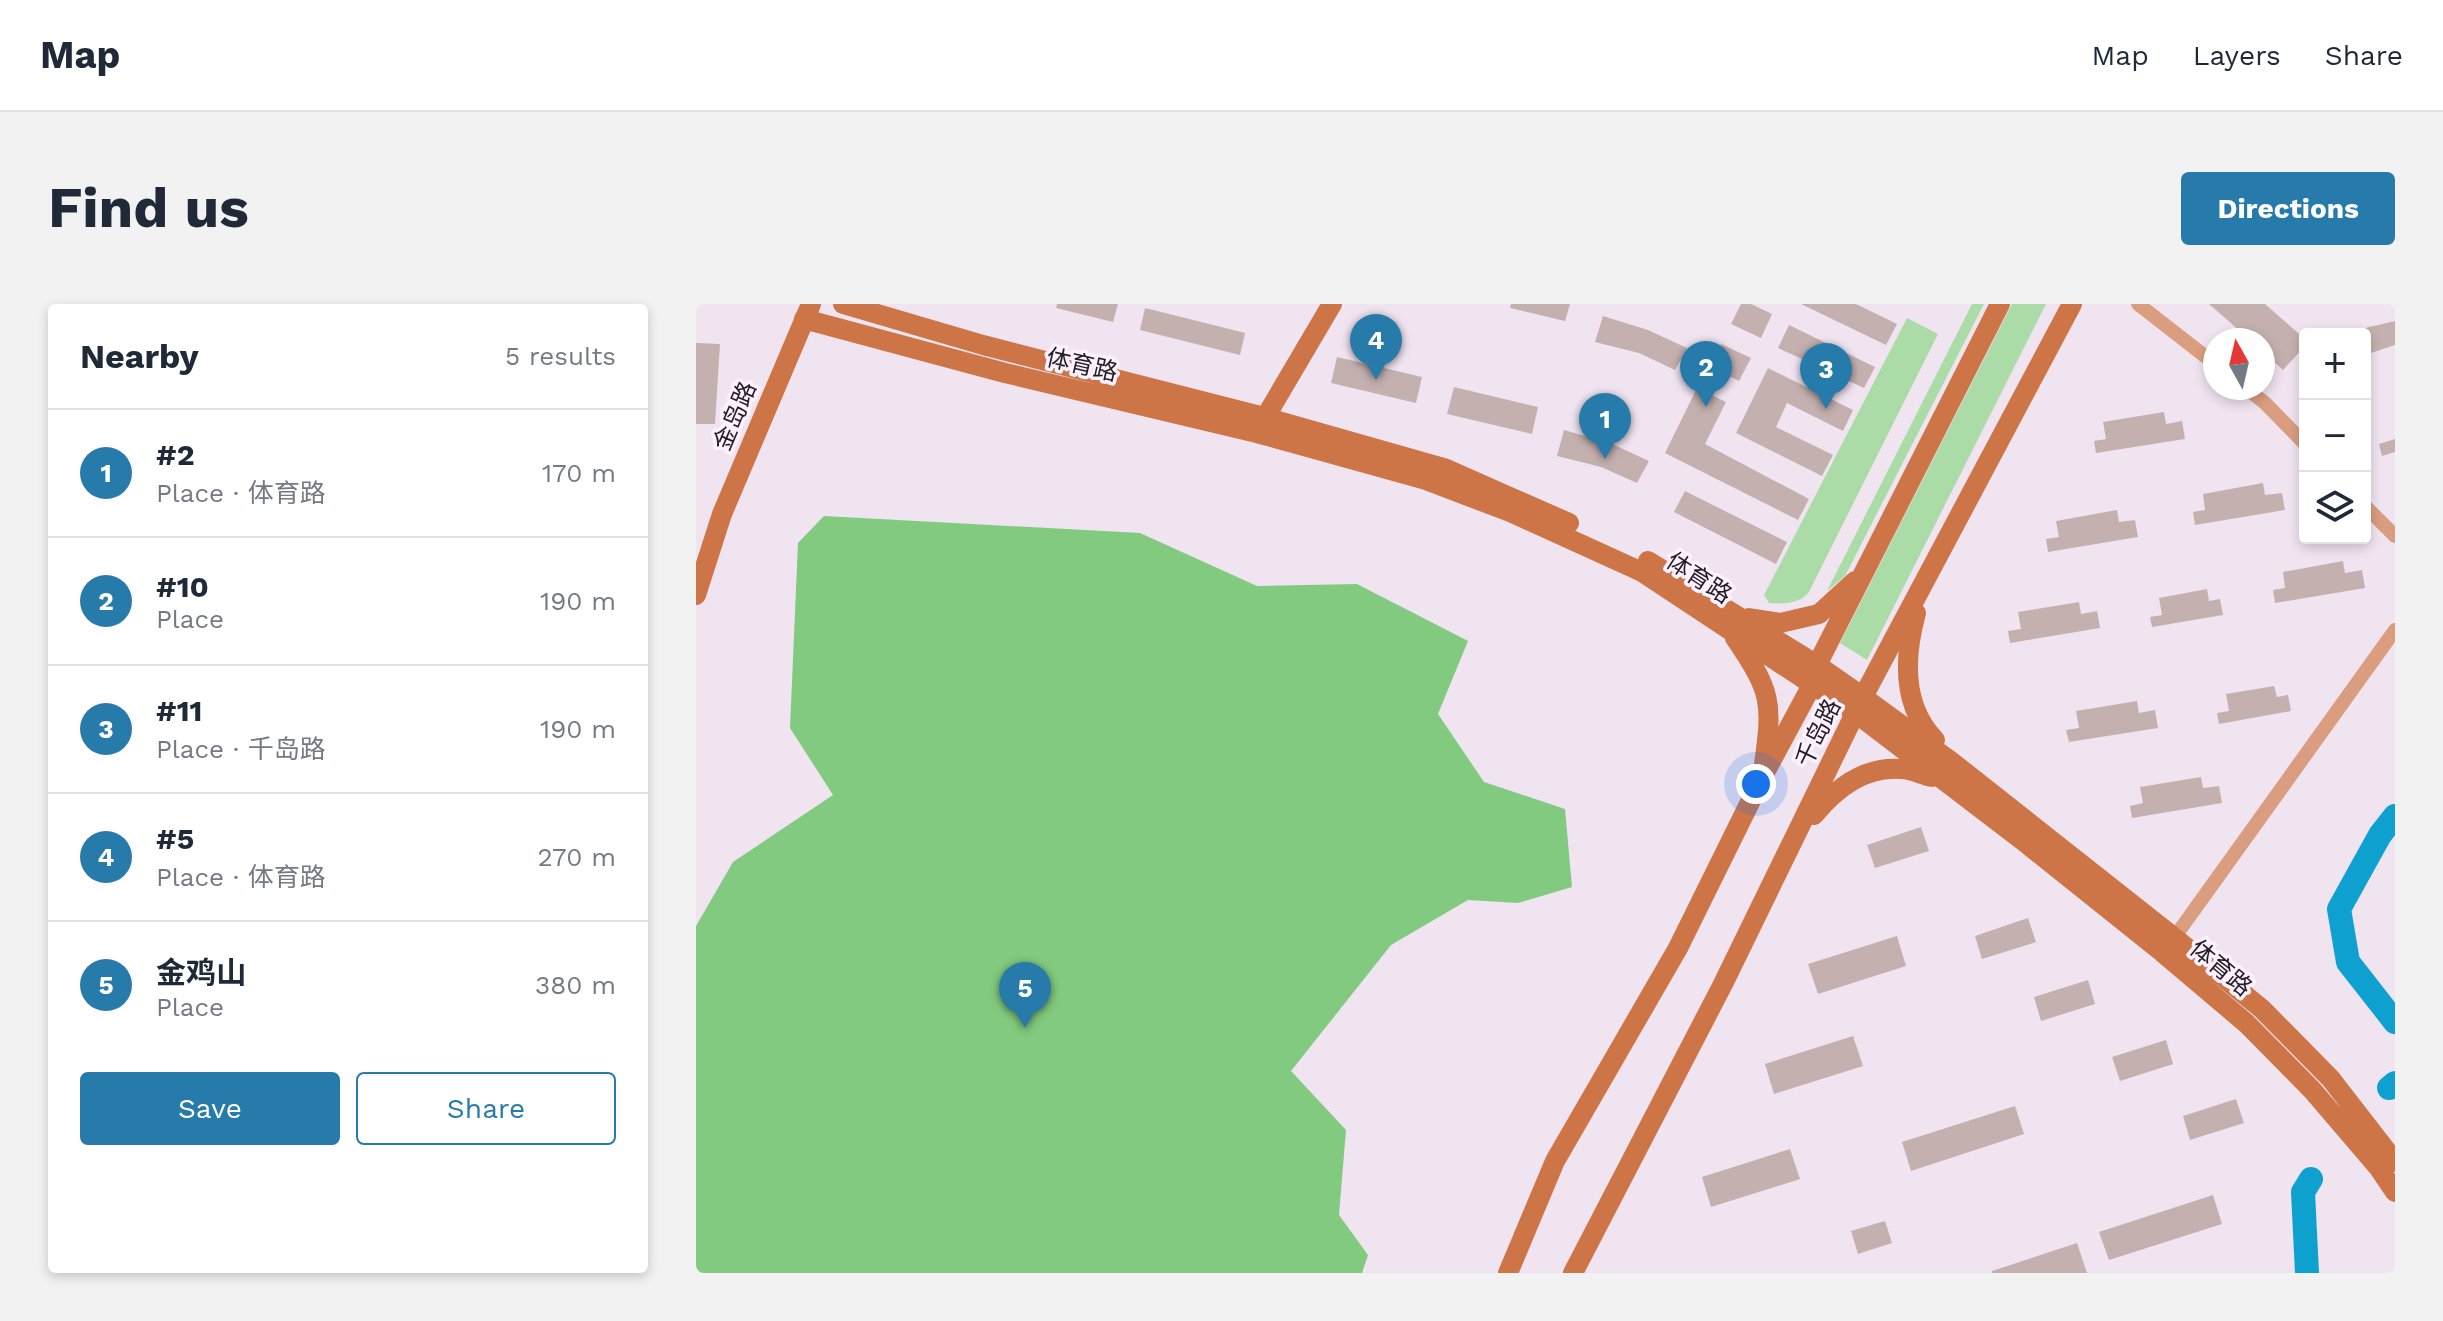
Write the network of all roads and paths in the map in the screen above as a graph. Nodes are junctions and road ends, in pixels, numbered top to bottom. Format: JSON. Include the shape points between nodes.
{"nodes":[{"id":1,"x":843,"y":304,"type":"edge"},
{"id":2,"x":1332,"y":304,"type":"edge"},
{"id":3,"x":2000,"y":304,"type":"edge"},
{"id":4,"x":2072,"y":304,"type":"edge"},
{"id":5,"x":2138,"y":304,"type":"edge"},
{"id":6,"x":804,"y":309,"type":"edge"},
{"id":7,"x":2203,"y":355,"type":"edge"},
{"id":8,"x":2261,"y":400,"type":"edge"},
{"id":9,"x":1260,"y":425,"type":"junction"},
{"id":10,"x":2299,"y":438,"type":"edge"},
{"id":11,"x":2371,"y":512,"type":"edge"},
{"id":12,"x":2395,"y":536,"type":"edge"},
{"id":13,"x":1866,"y":569,"type":"junction"},
{"id":14,"x":1923,"y":585,"type":"junction"},
{"id":15,"x":696,"y":595,"type":"edge"},
{"id":16,"x":1736,"y":624,"type":"junction"},
{"id":17,"x":2395,"y":630,"type":"edge"},
{"id":18,"x":1815,"y":674,"type":"junction"},
{"id":19,"x":1860,"y":706,"type":"junction"},
{"id":20,"x":1762,"y":778,"type":"junction"},
{"id":21,"x":1943,"y":779,"type":"junction"},
{"id":22,"x":1990,"y":793,"type":"junction"},
{"id":23,"x":1796,"y":837,"type":"junction"},
{"id":24,"x":2169,"y":945,"type":"junction"},
{"id":25,"x":2395,"y":1162,"type":"edge"},
{"id":26,"x":2395,"y":1192,"type":"edge"},
{"id":27,"x":1508,"y":1273,"type":"edge"},
{"id":28,"x":1573,"y":1273,"type":"edge"}],
"edges":[{"from":1,"to":9,"type":"street","name":"体育路"},
{"from":2,"to":9,"type":"street"},
{"from":3,"to":13,"type":"street","name":"千岛路"},
{"from":4,"to":14,"type":"street","name":"千岛路"},
{"from":5,"to":7,"type":"street"},
{"from":6,"to":9,"type":"street","name":"体育路","via":[[1005,373]]},
{"from":6,"to":15,"type":"street","name":"金岛路","via":[[722,514]]},
{"from":8,"to":10,"type":"street"},
{"from":9,"to":16,"type":"street","name":"体育路","via":[[1444,468],[1512,496],[1647,560]]},
{"from":11,"to":12,"type":"street"},
{"from":13,"to":16,"type":"street","via":[[1819,614],[1780,623]]},
{"from":13,"to":18,"type":"street","name":"千岛路"},
{"from":14,"to":19,"type":"street","name":"千岛路"},
{"from":14,"to":22,"type":"street","via":[[1910,634],[1914,710],[1921,725]]},
{"from":16,"to":18,"type":"street","name":"体育路"},
{"from":16,"to":20,"type":"street","via":[[1766,688],[1768,737]]},
{"from":17,"to":24,"type":"street"},
{"from":18,"to":19,"type":"street","name":"体育路"},
{"from":18,"to":20,"type":"street","name":"千岛路"},
{"from":19,"to":21,"type":"street","name":"体育路"},
{"from":19,"to":22,"type":"street","name":"体育路"},
{"from":19,"to":23,"type":"street","name":"千岛路"},
{"from":20,"to":27,"type":"street","name":"千岛路","via":[[1678,948],[1555,1161]]},
{"from":21,"to":23,"type":"street","via":[[1904,769],[1859,776],[1839,789]]},
{"from":21,"to":24,"type":"street","name":"体育路"},
{"from":22,"to":24,"type":"street","name":"体育路"},
{"from":23,"to":28,"type":"street","name":"千岛路"},
{"from":24,"to":25,"type":"street","name":"体育路","via":[[2262,1009],[2321,1069]]},
{"from":24,"to":26,"type":"street","name":"体育路","via":[[2313,1091]]}]}
